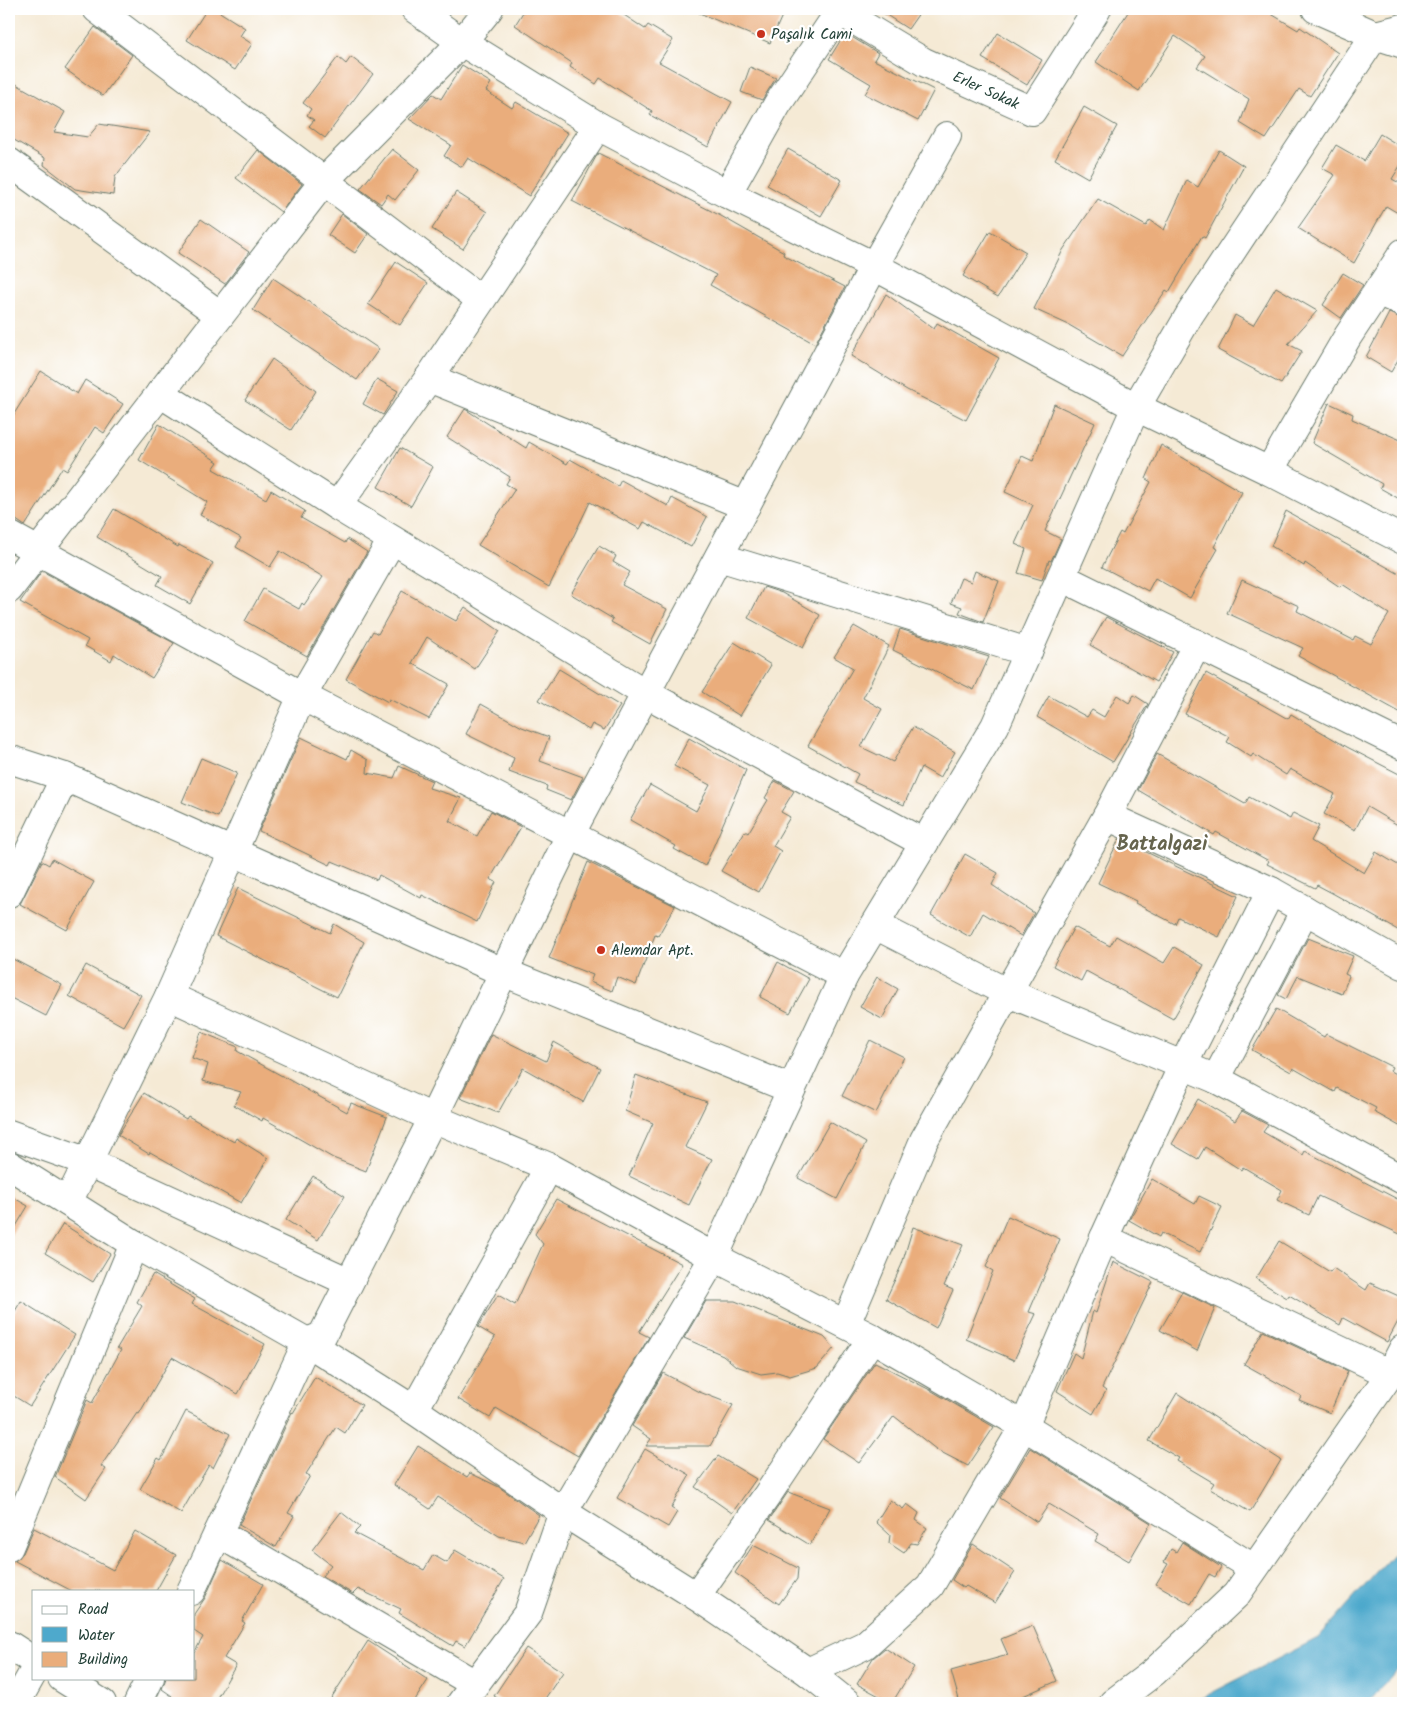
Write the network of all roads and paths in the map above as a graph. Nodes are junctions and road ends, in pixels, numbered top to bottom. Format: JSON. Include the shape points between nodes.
{"nodes":[{"id":1,"x":97,"y":9,"type":"edge"},
{"id":2,"x":415,"y":9,"type":"edge"},
{"id":3,"x":489,"y":9,"type":"edge"},
{"id":4,"x":1097,"y":9,"type":"edge"},
{"id":5,"x":1316,"y":9,"type":"edge"},
{"id":6,"x":839,"y":10,"type":"edge"},
{"id":7,"x":1403,"y":28,"type":"edge"},
{"id":8,"x":1375,"y":35,"type":"junction"},
{"id":9,"x":462,"y":42,"type":"junction"},
{"id":10,"x":1403,"y":44,"type":"edge"},
{"id":11,"x":598,"y":126,"type":"junction"},
{"id":12,"x":947,"y":136,"type":"dead end"},
{"id":13,"x":9,"y":162,"type":"edge"},
{"id":14,"x":324,"y":181,"type":"junction"},
{"id":15,"x":727,"y":194,"type":"junction"},
{"id":16,"x":1403,"y":253,"type":"edge"},
{"id":17,"x":874,"y":266,"type":"junction"},
{"id":18,"x":1378,"y":291,"type":"junction"},
{"id":19,"x":481,"y":300,"type":"junction"},
{"id":20,"x":1403,"y":303,"type":"edge"},
{"id":21,"x":220,"y":315,"type":"junction"},
{"id":22,"x":429,"y":378,"type":"junction"},
{"id":23,"x":160,"y":393,"type":"junction"},
{"id":24,"x":1136,"y":407,"type":"junction"},
{"id":25,"x":1269,"y":471,"type":"junction"},
{"id":26,"x":337,"y":506,"type":"junction"},
{"id":27,"x":746,"y":506,"type":"junction"},
{"id":28,"x":9,"y":535,"type":"edge"},
{"id":29,"x":392,"y":540,"type":"junction"},
{"id":30,"x":1403,"y":540,"type":"edge"},
{"id":31,"x":38,"y":550,"type":"junction"},
{"id":32,"x":719,"y":557,"type":"junction"},
{"id":33,"x":1061,"y":576,"type":"junction"},
{"id":34,"x":9,"y":589,"type":"edge"},
{"id":35,"x":1197,"y":644,"type":"junction"},
{"id":36,"x":1028,"y":652,"type":"junction"},
{"id":37,"x":645,"y":693,"type":"junction"},
{"id":38,"x":302,"y":696,"type":"junction"},
{"id":39,"x":1403,"y":746,"type":"edge"},
{"id":40,"x":9,"y":759,"type":"edge"},
{"id":41,"x":65,"y":777,"type":"junction"},
{"id":42,"x":1107,"y":816,"type":"junction"},
{"id":43,"x":570,"y":835,"type":"junction"},
{"id":44,"x":924,"y":843,"type":"junction"},
{"id":45,"x":235,"y":852,"type":"junction"},
{"id":46,"x":1271,"y":891,"type":"junction"},
{"id":47,"x":9,"y":893,"type":"edge"},
{"id":48,"x":1305,"y":910,"type":"junction"},
{"id":49,"x":875,"y":926,"type":"junction"},
{"id":50,"x":1403,"y":965,"type":"edge"},
{"id":51,"x":503,"y":972,"type":"junction"},
{"id":52,"x":844,"y":976,"type":"junction"},
{"id":53,"x":1006,"y":992,"type":"junction"},
{"id":54,"x":169,"y":996,"type":"junction"},
{"id":55,"x":1184,"y":1065,"type":"junction"},
{"id":56,"x":1216,"y":1079,"type":"junction"},
{"id":57,"x":791,"y":1089,"type":"junction"},
{"id":58,"x":433,"y":1118,"type":"junction"},
{"id":59,"x":9,"y":1134,"type":"edge"},
{"id":60,"x":88,"y":1162,"type":"junction"},
{"id":61,"x":9,"y":1165,"type":"edge"},
{"id":62,"x":549,"y":1167,"type":"junction"},
{"id":63,"x":1403,"y":1180,"type":"edge"},
{"id":64,"x":68,"y":1202,"type":"junction"},
{"id":65,"x":1104,"y":1238,"type":"junction"},
{"id":66,"x":134,"y":1244,"type":"junction"},
{"id":67,"x":714,"y":1257,"type":"junction"},
{"id":68,"x":349,"y":1282,"type":"junction"},
{"id":69,"x":846,"y":1324,"type":"junction"},
{"id":70,"x":872,"y":1338,"type":"junction"},
{"id":71,"x":307,"y":1342,"type":"junction"},
{"id":72,"x":1403,"y":1349,"type":"edge"},
{"id":73,"x":1390,"y":1374,"type":"junction"},
{"id":74,"x":414,"y":1410,"type":"junction"},
{"id":75,"x":1024,"y":1426,"type":"junction"},
{"id":76,"x":563,"y":1512,"type":"junction"},
{"id":77,"x":218,"y":1533,"type":"junction"},
{"id":78,"x":9,"y":1547,"type":"edge"},
{"id":79,"x":1253,"y":1568,"type":"junction"},
{"id":80,"x":191,"y":1590,"type":"edge"},
{"id":81,"x":696,"y":1596,"type":"junction"},
{"id":82,"x":9,"y":1645,"type":"edge"},
{"id":83,"x":32,"y":1659,"type":"edge"},
{"id":84,"x":808,"y":1672,"type":"junction"},
{"id":85,"x":32,"y":1675,"type":"edge"},
{"id":86,"x":65,"y":1680,"type":"edge"},
{"id":87,"x":149,"y":1680,"type":"edge"},
{"id":88,"x":468,"y":1693,"type":"edge"},
{"id":89,"x":16,"y":1703,"type":"edge"},
{"id":90,"x":102,"y":1703,"type":"edge"},
{"id":91,"x":138,"y":1703,"type":"edge"},
{"id":92,"x":847,"y":1703,"type":"edge"},
{"id":93,"x":1113,"y":1703,"type":"edge"}],
"edges":[{"from":1,"to":14,"type":"street"},
{"from":2,"to":9,"type":"street"},
{"from":3,"to":9,"type":"street"},
{"from":4,"to":6,"type":"street","name":"Erler Sokak","via":[[1032,111],[924,62]]},
{"from":5,"to":8,"type":"street"},
{"from":6,"to":15,"type":"street","via":[[777,105]]},
{"from":7,"to":8,"type":"street"},
{"from":8,"to":10,"type":"street"},
{"from":8,"to":24,"type":"street","via":[[1190,314]]},
{"from":9,"to":11,"type":"street"},
{"from":9,"to":14,"type":"street"},
{"from":11,"to":15,"type":"street"},
{"from":11,"to":19,"type":"street"},
{"from":12,"to":17,"type":"street"},
{"from":13,"to":21,"type":"street"},
{"from":14,"to":19,"type":"street"},
{"from":14,"to":21,"type":"street"},
{"from":15,"to":17,"type":"street"},
{"from":16,"to":18,"type":"street"},
{"from":17,"to":24,"type":"street"},
{"from":17,"to":27,"type":"street"},
{"from":18,"to":20,"type":"street"},
{"from":18,"to":25,"type":"street"},
{"from":19,"to":22,"type":"street"},
{"from":21,"to":23,"type":"street"},
{"from":22,"to":26,"type":"street"},
{"from":22,"to":27,"type":"street"},
{"from":23,"to":26,"type":"street"},
{"from":23,"to":31,"type":"street"},
{"from":24,"to":25,"type":"street"},
{"from":24,"to":33,"type":"street"},
{"from":25,"to":30,"type":"street"},
{"from":26,"to":29,"type":"street"},
{"from":27,"to":32,"type":"street"},
{"from":28,"to":31,"type":"street"},
{"from":29,"to":37,"type":"street"},
{"from":29,"to":38,"type":"street"},
{"from":31,"to":34,"type":"street"},
{"from":31,"to":38,"type":"street"},
{"from":32,"to":36,"type":"street"},
{"from":32,"to":37,"type":"street"},
{"from":33,"to":35,"type":"street"},
{"from":33,"to":36,"type":"street"},
{"from":35,"to":39,"type":"street"},
{"from":35,"to":42,"type":"street"},
{"from":36,"to":44,"type":"street","via":[[995,726]]},
{"from":37,"to":43,"type":"street"},
{"from":37,"to":44,"type":"street"},
{"from":38,"to":43,"type":"street"},
{"from":38,"to":45,"type":"street"},
{"from":40,"to":41,"type":"street"},
{"from":41,"to":45,"type":"street"},
{"from":41,"to":47,"type":"street"},
{"from":42,"to":46,"type":"street"},
{"from":42,"to":53,"type":"street"},
{"from":43,"to":51,"type":"street"},
{"from":43,"to":52,"type":"street"},
{"from":44,"to":49,"type":"street"},
{"from":45,"to":51,"type":"street"},
{"from":45,"to":54,"type":"street"},
{"from":46,"to":48,"type":"street"},
{"from":46,"to":55,"type":"street"},
{"from":48,"to":50,"type":"street"},
{"from":48,"to":56,"type":"street"},
{"from":49,"to":52,"type":"street"},
{"from":49,"to":53,"type":"street"},
{"from":51,"to":57,"type":"street"},
{"from":51,"to":58,"type":"street"},
{"from":52,"to":57,"type":"street"},
{"from":53,"to":55,"type":"street"},
{"from":53,"to":69,"type":"street","via":[[924,1140]]},
{"from":54,"to":58,"type":"street"},
{"from":54,"to":60,"type":"street"},
{"from":55,"to":56,"type":"street"},
{"from":55,"to":65,"type":"street"},
{"from":56,"to":63,"type":"street"},
{"from":57,"to":67,"type":"street"},
{"from":58,"to":62,"type":"street"},
{"from":58,"to":68,"type":"street"},
{"from":59,"to":60,"type":"street"},
{"from":60,"to":64,"type":"street"},
{"from":60,"to":68,"type":"street"},
{"from":61,"to":64,"type":"street"},
{"from":62,"to":67,"type":"street"},
{"from":62,"to":74,"type":"street"},
{"from":64,"to":66,"type":"street"},
{"from":65,"to":73,"type":"street"},
{"from":65,"to":75,"type":"street"},
{"from":66,"to":71,"type":"street"},
{"from":66,"to":78,"type":"street"},
{"from":67,"to":69,"type":"street"},
{"from":67,"to":76,"type":"street"},
{"from":68,"to":71,"type":"street","via":[[322,1336]]},
{"from":69,"to":70,"type":"street"},
{"from":70,"to":75,"type":"street"},
{"from":70,"to":81,"type":"street"},
{"from":71,"to":74,"type":"street"},
{"from":71,"to":77,"type":"street"},
{"from":72,"to":73,"type":"street"},
{"from":73,"to":79,"type":"street"},
{"from":74,"to":76,"type":"street"},
{"from":75,"to":79,"type":"street"},
{"from":75,"to":84,"type":"street","via":[[930,1586],[865,1645]]},
{"from":76,"to":81,"type":"street"},
{"from":76,"to":88,"type":"street","via":[[528,1613]]},
{"from":77,"to":80,"type":"street"},
{"from":77,"to":88,"type":"street"},
{"from":79,"to":93,"type":"street","via":[[1236,1595],[1154,1672]]},
{"from":81,"to":84,"type":"street"},
{"from":82,"to":83,"type":"street"},
{"from":84,"to":92,"type":"street"},
{"from":85,"to":89,"type":"street"},
{"from":86,"to":90,"type":"street"},
{"from":87,"to":91,"type":"street"}]}
